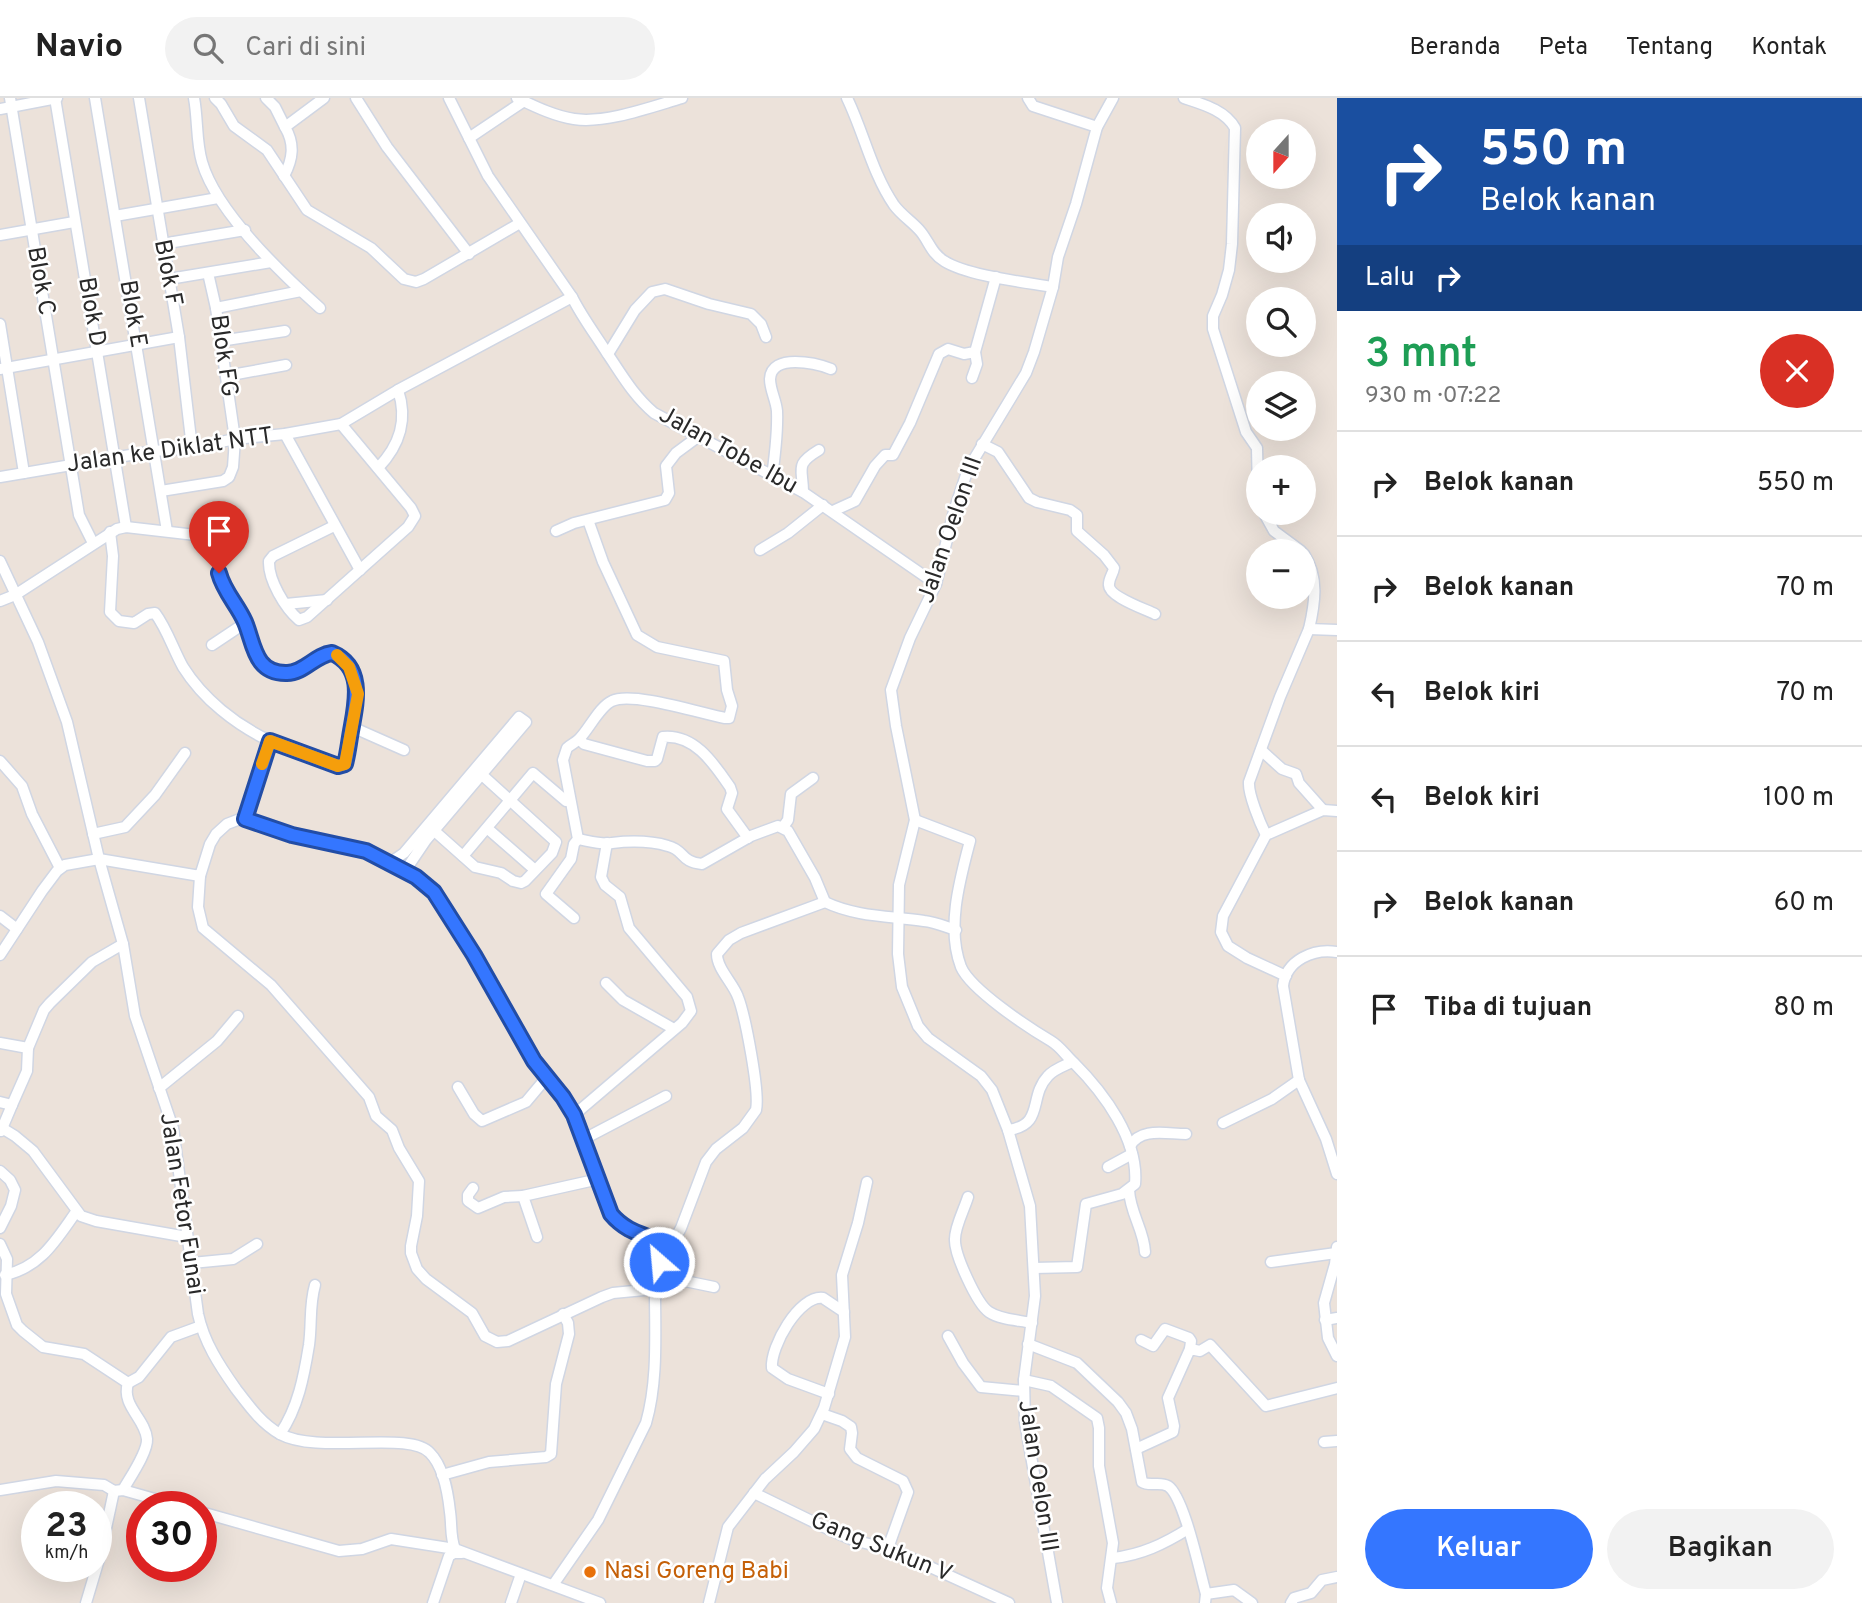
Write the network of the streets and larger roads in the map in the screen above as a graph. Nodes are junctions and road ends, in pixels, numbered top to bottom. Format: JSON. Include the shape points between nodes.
{"nodes":[{"id":1,"x":56,"y":98,"type":"edge"},
{"id":2,"x":95,"y":98,"type":"edge"},
{"id":3,"x":139,"y":98,"type":"edge"},
{"id":4,"x":194,"y":98,"type":"edge"},
{"id":5,"x":215,"y":98,"type":"edge"},
{"id":6,"x":266,"y":98,"type":"edge"},
{"id":7,"x":324,"y":98,"type":"edge"},
{"id":8,"x":356,"y":98,"type":"edge"},
{"id":9,"x":449,"y":98,"type":"edge"},
{"id":10,"x":682,"y":98,"type":"edge"},
{"id":11,"x":846,"y":98,"type":"edge"},
{"id":12,"x":1028,"y":98,"type":"edge"},
{"id":13,"x":1113,"y":98,"type":"edge"},
{"id":14,"x":1184,"y":98,"type":"edge"},
{"id":15,"x":520,"y":100,"type":"edge"},
{"id":16,"x":10,"y":103,"type":"edge"},
{"id":17,"x":0,"y":109,"type":"edge"},
{"id":18,"x":285,"y":127,"type":"junction"},
{"id":19,"x":1097,"y":127,"type":"junction"},
{"id":20,"x":469,"y":138,"type":"junction"},
{"id":21,"x":284,"y":176,"type":"junction"},
{"id":22,"x":218,"y":198,"type":"junction"},
{"id":23,"x":156,"y":208,"type":"junction"},
{"id":24,"x":115,"y":216,"type":"junction"},
{"id":25,"x":74,"y":222,"type":"junction"},
{"id":26,"x":520,"y":223,"type":"junction"},
{"id":27,"x":31,"y":230,"type":"junction"},
{"id":28,"x":245,"y":230,"type":"junction"},
{"id":29,"x":0,"y":235,"type":"edge"},
{"id":30,"x":162,"y":244,"type":"junction"},
{"id":31,"x":469,"y":254,"type":"junction"},
{"id":32,"x":271,"y":262,"type":"junction"},
{"id":33,"x":208,"y":273,"type":"junction"},
{"id":34,"x":996,"y":277,"type":"junction"},
{"id":35,"x":169,"y":279,"type":"junction"},
{"id":36,"x":1053,"y":287,"type":"junction"},
{"id":37,"x":301,"y":291,"type":"junction"},
{"id":38,"x":572,"y":297,"type":"junction"},
{"id":39,"x":320,"y":307,"type":"dead end"},
{"id":40,"x":216,"y":308,"type":"junction"},
{"id":41,"x":0,"y":324,"type":"edge"},
{"id":42,"x":285,"y":331,"type":"dead end"},
{"id":43,"x":179,"y":337,"type":"junction"},
{"id":44,"x":766,"y":337,"type":"dead end"},
{"id":45,"x":220,"y":341,"type":"junction"},
{"id":46,"x":138,"y":344,"type":"junction"},
{"id":47,"x":98,"y":352,"type":"junction"},
{"id":48,"x":975,"y":352,"type":"junction"},
{"id":49,"x":608,"y":354,"type":"junction"},
{"id":50,"x":53,"y":360,"type":"junction"},
{"id":51,"x":286,"y":365,"type":"dead end"},
{"id":52,"x":4,"y":368,"type":"edge"},
{"id":53,"x":831,"y":369,"type":"dead end"},
{"id":54,"x":226,"y":376,"type":"junction"},
{"id":55,"x":972,"y":378,"type":"dead end"},
{"id":56,"x":398,"y":390,"type":"junction"},
{"id":57,"x":341,"y":424,"type":"junction"},
{"id":58,"x":285,"y":434,"type":"junction"},
{"id":59,"x":699,"y":436,"type":"junction"},
{"id":60,"x":234,"y":439,"type":"junction"},
{"id":61,"x":982,"y":444,"type":"junction"},
{"id":62,"x":192,"y":448,"type":"junction"},
{"id":63,"x":819,"y":450,"type":"dead end"},
{"id":64,"x":154,"y":451,"type":"junction"},
{"id":65,"x":1257,"y":455,"type":"edge"},
{"id":66,"x":116,"y":457,"type":"junction"},
{"id":67,"x":71,"y":464,"type":"junction"},
{"id":68,"x":378,"y":467,"type":"junction"},
{"id":69,"x":24,"y":473,"type":"junction"},
{"id":70,"x":0,"y":477,"type":"edge"},
{"id":71,"x":772,"y":477,"type":"junction"},
{"id":72,"x":160,"y":491,"type":"junction"},
{"id":73,"x":803,"y":492,"type":"junction"},
{"id":74,"x":828,"y":508,"type":"junction"},
{"id":75,"x":588,"y":520,"type":"junction"},
{"id":76,"x":1270,"y":525,"type":"edge"},
{"id":77,"x":126,"y":527,"type":"junction"},
{"id":78,"x":334,"y":527,"type":"junction"},
{"id":79,"x":167,"y":531,"type":"junction"},
{"id":80,"x":556,"y":531,"type":"dead end"},
{"id":81,"x":110,"y":532,"type":"junction"},
{"id":82,"x":1284,"y":539,"type":"edge"},
{"id":83,"x":93,"y":543,"type":"junction"},
{"id":84,"x":760,"y":550,"type":"dead end"},
{"id":85,"x":0,"y":561,"type":"edge"},
{"id":86,"x":360,"y":570,"type":"junction"},
{"id":87,"x":936,"y":584,"type":"junction"},
{"id":88,"x":15,"y":595,"type":"junction"},
{"id":89,"x":327,"y":600,"type":"junction"},
{"id":90,"x":0,"y":601,"type":"edge"},
{"id":91,"x":286,"y":604,"type":"junction"},
{"id":92,"x":1312,"y":609,"type":"edge"},
{"id":93,"x":1155,"y":614,"type":"dead end"},
{"id":94,"x":245,"y":623,"type":"junction"},
{"id":95,"x":1309,"y":629,"type":"junction"},
{"id":96,"x":1337,"y":630,"type":"edge"},
{"id":97,"x":212,"y":645,"type":"dead end"},
{"id":98,"x":352,"y":727,"type":"junction"},
{"id":99,"x":579,"y":740,"type":"junction"},
{"id":100,"x":270,"y":741,"type":"junction"},
{"id":101,"x":404,"y":750,"type":"dead end"},
{"id":102,"x":1261,"y":750,"type":"junction"},
{"id":103,"x":185,"y":753,"type":"dead end"},
{"id":104,"x":0,"y":761,"type":"edge"},
{"id":105,"x":478,"y":771,"type":"junction"},
{"id":106,"x":813,"y":778,"type":"dead end"},
{"id":107,"x":510,"y":801,"type":"junction"},
{"id":108,"x":566,"y":801,"type":"dead end"},
{"id":109,"x":1323,"y":810,"type":"junction"},
{"id":110,"x":1337,"y":811,"type":"edge"},
{"id":111,"x":245,"y":819,"type":"junction"},
{"id":112,"x":915,"y":820,"type":"junction"},
{"id":113,"x":783,"y":827,"type":"junction"},
{"id":114,"x":430,"y":828,"type":"junction"},
{"id":115,"x":488,"y":828,"type":"junction"},
{"id":116,"x":93,"y":834,"type":"junction"},
{"id":117,"x":1266,"y":835,"type":"junction"},
{"id":118,"x":748,"y":838,"type":"junction"},
{"id":119,"x":578,"y":839,"type":"junction"},
{"id":120,"x":607,"y":843,"type":"junction"},
{"id":121,"x":463,"y":856,"type":"junction"},
{"id":122,"x":99,"y":859,"type":"junction"},
{"id":123,"x":391,"y":862,"type":"junction"},
{"id":124,"x":60,"y":868,"type":"junction"},
{"id":125,"x":535,"y":870,"type":"junction"},
{"id":126,"x":405,"y":871,"type":"junction"},
{"id":127,"x":200,"y":876,"type":"junction"},
{"id":128,"x":825,"y":902,"type":"junction"},
{"id":129,"x":0,"y":916,"type":"edge"},
{"id":130,"x":574,"y":918,"type":"dead end"},
{"id":131,"x":898,"y":919,"type":"junction"},
{"id":132,"x":17,"y":929,"type":"junction"},
{"id":133,"x":956,"y":930,"type":"junction"},
{"id":134,"x":123,"y":944,"type":"junction"},
{"id":135,"x":1337,"y":952,"type":"edge"},
{"id":136,"x":0,"y":955,"type":"edge"},
{"id":137,"x":1286,"y":976,"type":"junction"},
{"id":138,"x":606,"y":983,"type":"dead end"},
{"id":139,"x":238,"y":1016,"type":"dead end"},
{"id":140,"x":674,"y":1029,"type":"junction"},
{"id":141,"x":0,"y":1043,"type":"edge"},
{"id":142,"x":28,"y":1048,"type":"junction"},
{"id":143,"x":1072,"y":1062,"type":"junction"},
{"id":144,"x":547,"y":1077,"type":"junction"},
{"id":145,"x":1299,"y":1080,"type":"junction"},
{"id":146,"x":458,"y":1087,"type":"dead end"},
{"id":147,"x":159,"y":1088,"type":"junction"},
{"id":148,"x":666,"y":1096,"type":"dead end"},
{"id":149,"x":0,"y":1102,"type":"edge"},
{"id":150,"x":12,"y":1105,"type":"junction"},
{"id":151,"x":574,"y":1115,"type":"junction"},
{"id":152,"x":1223,"y":1123,"type":"dead end"},
{"id":153,"x":1,"y":1130,"type":"edge"},
{"id":154,"x":1008,"y":1130,"type":"junction"},
{"id":155,"x":1337,"y":1132,"type":"edge"},
{"id":156,"x":1185,"y":1134,"type":"dead end"},
{"id":157,"x":584,"y":1139,"type":"junction"},
{"id":158,"x":1326,"y":1139,"type":"junction"},
{"id":159,"x":1131,"y":1150,"type":"junction"},
{"id":160,"x":1108,"y":1167,"type":"dead end"},
{"id":161,"x":0,"y":1171,"type":"edge"},
{"id":162,"x":1337,"y":1174,"type":"edge"},
{"id":163,"x":599,"y":1179,"type":"junction"},
{"id":164,"x":867,"y":1182,"type":"dead end"},
{"id":165,"x":472,"y":1188,"type":"dead end"},
{"id":166,"x":1129,"y":1190,"type":"junction"},
{"id":167,"x":523,"y":1196,"type":"junction"},
{"id":168,"x":968,"y":1197,"type":"dead end"},
{"id":169,"x":76,"y":1212,"type":"junction"},
{"id":170,"x":0,"y":1228,"type":"edge"},
{"id":171,"x":187,"y":1237,"type":"junction"},
{"id":172,"x":537,"y":1237,"type":"dead end"},
{"id":173,"x":0,"y":1244,"type":"edge"},
{"id":174,"x":257,"y":1244,"type":"dead end"},
{"id":175,"x":659,"y":1248,"type":"junction"},
{"id":176,"x":1336,"y":1250,"type":"edge"},
{"id":177,"x":1145,"y":1252,"type":"dead end"},
{"id":178,"x":1271,"y":1262,"type":"dead end"},
{"id":179,"x":192,"y":1263,"type":"junction"},
{"id":180,"x":1034,"y":1268,"type":"junction"},
{"id":181,"x":5,"y":1275,"type":"junction"},
{"id":182,"x":315,"y":1284,"type":"dead end"},
{"id":183,"x":655,"y":1284,"type":"junction"},
{"id":184,"x":714,"y":1287,"type":"dead end"},
{"id":185,"x":844,"y":1312,"type":"junction"},
{"id":186,"x":563,"y":1314,"type":"junction"},
{"id":187,"x":1337,"y":1318,"type":"edge"},
{"id":188,"x":1325,"y":1320,"type":"junction"},
{"id":189,"x":1032,"y":1323,"type":"junction"},
{"id":190,"x":201,"y":1326,"type":"junction"},
{"id":191,"x":948,"y":1336,"type":"dead end"},
{"id":192,"x":1141,"y":1340,"type":"dead end"},
{"id":193,"x":1028,"y":1344,"type":"junction"},
{"id":194,"x":1190,"y":1349,"type":"junction"},
{"id":195,"x":1337,"y":1356,"type":"edge"},
{"id":196,"x":128,"y":1383,"type":"junction"},
{"id":197,"x":1024,"y":1386,"type":"junction"},
{"id":198,"x":1337,"y":1388,"type":"edge"},
{"id":199,"x":829,"y":1394,"type":"junction"},
{"id":200,"x":822,"y":1414,"type":"junction"},
{"id":201,"x":280,"y":1434,"type":"junction"},
{"id":202,"x":1324,"y":1441,"type":"dead end"},
{"id":203,"x":1337,"y":1441,"type":"edge"},
{"id":204,"x":1136,"y":1449,"type":"junction"},
{"id":205,"x":442,"y":1475,"type":"junction"},
{"id":206,"x":0,"y":1490,"type":"edge"},
{"id":207,"x":119,"y":1490,"type":"junction"},
{"id":208,"x":126,"y":1492,"type":"edge"},
{"id":209,"x":754,"y":1493,"type":"junction"},
{"id":210,"x":217,"y":1516,"type":"edge"},
{"id":211,"x":1188,"y":1529,"type":"junction"},
{"id":212,"x":888,"y":1548,"type":"junction"},
{"id":213,"x":459,"y":1551,"type":"junction"},
{"id":214,"x":1113,"y":1558,"type":"junction"},
{"id":215,"x":522,"y":1574,"type":"junction"},
{"id":216,"x":1337,"y":1577,"type":"edge"},
{"id":217,"x":553,"y":1585,"type":"junction"},
{"id":218,"x":1206,"y":1598,"type":"edge"},
{"id":219,"x":86,"y":1603,"type":"edge"},
{"id":220,"x":433,"y":1603,"type":"edge"},
{"id":221,"x":511,"y":1603,"type":"edge"},
{"id":222,"x":600,"y":1603,"type":"edge"},
{"id":223,"x":709,"y":1603,"type":"edge"},
{"id":224,"x":1009,"y":1603,"type":"edge"},
{"id":225,"x":1058,"y":1603,"type":"edge"},
{"id":226,"x":1111,"y":1603,"type":"edge"},
{"id":227,"x":1252,"y":1603,"type":"edge"},
{"id":228,"x":1291,"y":1603,"type":"edge"}],
"edges":[{"from":1,"to":16,"type":"street"},
{"from":1,"to":25,"type":"street","name":"Blok D"},
{"from":2,"to":24,"type":"street","name":"Blok E"},
{"from":3,"to":23,"type":"street","name":"Blok F"},
{"from":4,"to":22,"type":"street","via":[[202,162]]},
{"from":5,"to":21,"type":"street","via":[[234,126],[267,150]]},
{"from":6,"to":18,"type":"street"},
{"from":7,"to":18,"type":"street"},
{"from":8,"to":31,"type":"street","via":[[387,147]]},
{"from":9,"to":20,"type":"street","name":"Jalan Tobe Ibu"},
{"from":10,"to":15,"type":"street","via":[[586,120],[556,115]]},
{"from":11,"to":34,"type":"street","via":[[868,154],[900,212],[944,262]]},
{"from":12,"to":19,"type":"street","via":[[1032,106]]},
{"from":13,"to":19,"type":"street","name":"Jalan Oelon III"},
{"from":14,"to":65,"type":"street","via":[[1214,109],[1235,128],[1230,257],[1213,329]]},
{"from":15,"to":20,"type":"street"},
{"from":16,"to":17,"type":"street"},
{"from":16,"to":27,"type":"street","name":"Blok C"},
{"from":18,"to":21,"type":"street","via":[[293,143]]},
{"from":19,"to":36,"type":"street","name":"Jalan Oelon III"},
{"from":20,"to":26,"type":"street","name":"Jalan Tobe Ibu"},
{"from":21,"to":31,"type":"street","via":[[307,210],[371,248],[408,281],[424,279]]},
{"from":22,"to":23,"type":"street"},
{"from":22,"to":28,"type":"street"},
{"from":23,"to":24,"type":"street"},
{"from":23,"to":30,"type":"street","name":"Blok F"},
{"from":24,"to":46,"type":"street","name":"Blok E"},
{"from":25,"to":27,"type":"street"},
{"from":25,"to":47,"type":"street","name":"Blok D"},
{"from":26,"to":31,"type":"street"},
{"from":26,"to":38,"type":"street","name":"Jalan Tobe Ibu"},
{"from":27,"to":29,"type":"street"},
{"from":27,"to":50,"type":"street","name":"Blok C"},
{"from":28,"to":30,"type":"street"},
{"from":28,"to":32,"type":"street"},
{"from":30,"to":35,"type":"street","name":"Blok F"},
{"from":32,"to":33,"type":"street"},
{"from":32,"to":37,"type":"street"},
{"from":33,"to":35,"type":"street"},
{"from":33,"to":40,"type":"street","name":"Blok FG"},
{"from":34,"to":36,"type":"street"},
{"from":34,"to":48,"type":"street"},
{"from":35,"to":43,"type":"street","name":"Blok F"},
{"from":36,"to":61,"type":"street","name":"Jalan Oelon III","via":[[1026,373]]},
{"from":37,"to":39,"type":"street"},
{"from":37,"to":40,"type":"street"},
{"from":38,"to":49,"type":"street","name":"Jalan Tobe Ibu"},
{"from":38,"to":56,"type":"street","name":"Jalan ke Diklat NTT"},
{"from":40,"to":45,"type":"street","name":"Blok FG"},
{"from":41,"to":52,"type":"street"},
{"from":42,"to":45,"type":"street"},
{"from":43,"to":46,"type":"street"},
{"from":43,"to":62,"type":"street","name":"Blok F"},
{"from":44,"to":49,"type":"street","via":[[751,314],[657,290],[635,310]]},
{"from":45,"to":54,"type":"street","name":"Blok FG"},
{"from":46,"to":47,"type":"street"},
{"from":46,"to":64,"type":"street","name":"Blok E"},
{"from":47,"to":50,"type":"street"},
{"from":47,"to":66,"type":"street","name":"Blok D"},
{"from":48,"to":55,"type":"street"},
{"from":48,"to":74,"type":"street","via":[[942,351],[893,455],[885,455],[875,466],[855,501]]},
{"from":49,"to":59,"type":"street","name":"Jalan Tobe Ibu","via":[[625,383],[654,413]]},
{"from":50,"to":52,"type":"street"},
{"from":50,"to":67,"type":"street","name":"Blok C"},
{"from":51,"to":54,"type":"street"},
{"from":52,"to":69,"type":"street"},
{"from":53,"to":71,"type":"street","via":[[793,362],[773,369],[770,377],[777,423]]},
{"from":54,"to":60,"type":"street","name":"Blok FG"},
{"from":56,"to":57,"type":"street","name":"Jalan ke Diklat NTT"},
{"from":56,"to":68,"type":"street","via":[[402,426]]},
{"from":57,"to":58,"type":"street","name":"Jalan ke Diklat NTT"},
{"from":57,"to":68,"type":"street"},
{"from":58,"to":60,"type":"street","name":"Jalan ke Diklat NTT"},
{"from":58,"to":78,"type":"street"},
{"from":59,"to":71,"type":"street","name":"Jalan Tobe Ibu"},
{"from":59,"to":75,"type":"street","via":[[666,466],[669,493],[665,500]]},
{"from":60,"to":62,"type":"street","name":"Jalan ke Diklat NTT"},
{"from":60,"to":72,"type":"street","name":"Blok FG","via":[[233,467],[227,479]]},
{"from":61,"to":87,"type":"street","name":"Jalan Oelon III","via":[[958,496]]},
{"from":61,"to":93,"type":"street","via":[[998,452],[1029,498],[1077,515],[1077,531],[1114,568],[1110,590]]},
{"from":62,"to":64,"type":"street","name":"Jalan ke Diklat NTT"},
{"from":63,"to":73,"type":"street","via":[[800,466]]},
{"from":64,"to":66,"type":"street","name":"Jalan ke Diklat NTT"},
{"from":64,"to":72,"type":"street","name":"Blok E"},
{"from":66,"to":67,"type":"street","name":"Jalan ke Diklat NTT"},
{"from":66,"to":77,"type":"street","name":"Blok D"},
{"from":67,"to":69,"type":"street","name":"Jalan ke Diklat NTT"},
{"from":67,"to":83,"type":"street","name":"Blok C","via":[[79,515]]},
{"from":68,"to":86,"type":"street","via":[[415,516]]},
{"from":69,"to":70,"type":"street","name":"Jalan ke Diklat NTT"},
{"from":71,"to":73,"type":"street","name":"Jalan Tobe Ibu"},
{"from":72,"to":79,"type":"street","name":"Blok E"},
{"from":73,"to":74,"type":"street","name":"Jalan Tobe Ibu"},
{"from":74,"to":84,"type":"street"},
{"from":74,"to":87,"type":"street","name":"Jalan Tobe Ibu"},
{"from":75,"to":80,"type":"street"},
{"from":75,"to":99,"type":"street","via":[[637,635],[657,647],[724,661],[733,710],[725,718],[674,705],[616,699]]},
{"from":76,"to":82,"type":"street"},
{"from":77,"to":79,"type":"street"},
{"from":77,"to":81,"type":"street"},
{"from":78,"to":86,"type":"street"},
{"from":78,"to":91,"type":"street","via":[[269,561],[269,571]]},
{"from":79,"to":94,"type":"street","via":[[214,537],[222,585]]},
{"from":81,"to":83,"type":"street"},
{"from":81,"to":100,"type":"street","via":[[112,616],[134,623],[155,613],[202,692],[251,732]]},
{"from":83,"to":88,"type":"street"},
{"from":85,"to":88,"type":"street","name":"Jalan Fetor Funai"},
{"from":86,"to":89,"type":"street"},
{"from":87,"to":112,"type":"street","name":"Jalan Oelon III","via":[[891,690]]},
{"from":88,"to":90,"type":"street"},
{"from":88,"to":116,"type":"street","name":"Jalan Fetor Funai","via":[[60,699]]},
{"from":89,"to":91,"type":"street"},
{"from":89,"to":91,"type":"street","via":[[303,620]]},
{"from":92,"to":95,"type":"street"},
{"from":94,"to":97,"type":"street"},
{"from":94,"to":98,"type":"street","via":[[256,656],[272,669],[296,672],[328,653],[341,658],[357,688]]},
{"from":95,"to":96,"type":"street"},
{"from":95,"to":102,"type":"street"},
{"from":98,"to":100,"type":"street","via":[[343,766]]},
{"from":98,"to":101,"type":"street"},
{"from":99,"to":118,"type":"street","via":[[647,761],[657,759],[666,736],[696,745],[730,787],[727,811]]},
{"from":99,"to":119,"type":"street","via":[[567,748],[564,760]]},
{"from":100,"to":111,"type":"street"},
{"from":102,"to":109,"type":"street","via":[[1282,769],[1296,774]]},
{"from":102,"to":117,"type":"street","via":[[1248,790]]},
{"from":103,"to":116,"type":"street","via":[[155,796],[125,827]]},
{"from":104,"to":124,"type":"street","via":[[22,786]]},
{"from":105,"to":105,"type":"street","via":[[526,722],[524,718],[519,717]]},
{"from":105,"to":107,"type":"street"},
{"from":105,"to":114,"type":"street"},
{"from":106,"to":113,"type":"street","via":[[791,794]]},
{"from":107,"to":108,"type":"street","via":[[533,773]]},
{"from":107,"to":115,"type":"street"},
{"from":107,"to":125,"type":"street","via":[[556,842]]},
{"from":109,"to":110,"type":"street"},
{"from":109,"to":117,"type":"street"},
{"from":111,"to":123,"type":"street"},
{"from":111,"to":127,"type":"street","via":[[233,821],[216,834]]},
{"from":112,"to":131,"type":"street","name":"Jalan Oelon III","via":[[900,876]]},
{"from":112,"to":133,"type":"street","via":[[970,841],[958,889]]},
{"from":113,"to":118,"type":"street","via":[[769,827]]},
{"from":113,"to":128,"type":"street"},
{"from":114,"to":121,"type":"street"},
{"from":114,"to":123,"type":"street"},
{"from":114,"to":126,"type":"street"},
{"from":115,"to":121,"type":"street"},
{"from":115,"to":125,"type":"street"},
{"from":116,"to":122,"type":"street","name":"Jalan Fetor Funai"},
{"from":117,"to":137,"type":"street","via":[[1223,916],[1221,932],[1233,950]]},
{"from":118,"to":120,"type":"street","via":[[702,864],[684,859],[667,845]]},
{"from":119,"to":120,"type":"street"},
{"from":119,"to":130,"type":"street","via":[[571,859],[546,894]]},
{"from":120,"to":140,"type":"street","via":[[603,881],[620,897],[629,928],[690,1005],[690,1015]]},
{"from":121,"to":125,"type":"street","via":[[475,867],[521,883]]},
{"from":122,"to":124,"type":"street"},
{"from":122,"to":127,"type":"street"},
{"from":122,"to":134,"type":"street","name":"Jalan Fetor Funai"},
{"from":123,"to":126,"type":"street"},
{"from":124,"to":132,"type":"street"},
{"from":126,"to":144,"type":"street","via":[[441,901]]},
{"from":127,"to":186,"type":"street","via":[[198,907],[203,928],[281,995],[369,1097],[376,1116],[393,1130],[419,1181],[411,1253],[421,1274],[461,1304],[485,1336],[497,1342]]},
{"from":128,"to":131,"type":"street"},
{"from":128,"to":175,"type":"street","via":[[741,933],[717,954],[739,998],[758,1104],[751,1119],[706,1162],[681,1228]]},
{"from":129,"to":132,"type":"street"},
{"from":131,"to":133,"type":"street"},
{"from":131,"to":154,"type":"street","name":"Jalan Oelon III","via":[[900,977],[918,1026],[933,1043],[988,1083]]},
{"from":132,"to":136,"type":"street"},
{"from":133,"to":143,"type":"street","via":[[965,974]]},
{"from":134,"to":142,"type":"street","via":[[92,962],[50,1003]]},
{"from":134,"to":147,"type":"street","name":"Jalan Fetor Funai","via":[[135,1016]]},
{"from":135,"to":137,"type":"street","via":[[1321,951],[1300,958]]},
{"from":137,"to":145,"type":"street","via":[[1283,992]]},
{"from":138,"to":140,"type":"street","via":[[623,1000]]},
{"from":139,"to":147,"type":"street","via":[[217,1041]]},
{"from":140,"to":151,"type":"street"},
{"from":141,"to":142,"type":"street"},
{"from":142,"to":150,"type":"street","via":[[27,1071]]},
{"from":143,"to":154,"type":"street","via":[[1048,1076],[1028,1124]]},
{"from":143,"to":159,"type":"street","via":[[1101,1094]]},
{"from":144,"to":146,"type":"street","via":[[526,1102],[482,1121]]},
{"from":144,"to":151,"type":"street"},
{"from":145,"to":152,"type":"street"},
{"from":145,"to":158,"type":"street"},
{"from":147,"to":171,"type":"street","name":"Jalan Fetor Funai","via":[[173,1128]]},
{"from":148,"to":157,"type":"street"},
{"from":149,"to":150,"type":"street"},
{"from":150,"to":153,"type":"street"},
{"from":151,"to":157,"type":"street"},
{"from":153,"to":169,"type":"street","via":[[26,1143]]},
{"from":154,"to":180,"type":"street","name":"Jalan Oelon III","via":[[1030,1206]]},
{"from":155,"to":158,"type":"street"},
{"from":156,"to":159,"type":"street","via":[[1138,1135]]},
{"from":157,"to":163,"type":"street"},
{"from":158,"to":162,"type":"street"},
{"from":159,"to":160,"type":"street"},
{"from":159,"to":166,"type":"street","via":[[1136,1181]]},
{"from":161,"to":170,"type":"street","via":[[15,1190]]},
{"from":163,"to":167,"type":"street"},
{"from":163,"to":175,"type":"street","via":[[611,1214],[631,1230],[653,1239]]},
{"from":164,"to":185,"type":"street","via":[[842,1275]]},
{"from":165,"to":167,"type":"street","via":[[468,1201],[478,1208],[504,1197]]},
{"from":166,"to":177,"type":"street"},
{"from":166,"to":180,"type":"street","via":[[1086,1204],[1077,1267]]},
{"from":167,"to":172,"type":"street"},
{"from":168,"to":189,"type":"street","via":[[954,1238],[979,1300],[994,1315]]},
{"from":169,"to":171,"type":"street","via":[[96,1221]]},
{"from":169,"to":181,"type":"street","via":[[41,1259],[21,1272]]},
{"from":171,"to":179,"type":"street","name":"Jalan Fetor Funai"},
{"from":173,"to":181,"type":"street","via":[[7,1259]]},
{"from":174,"to":179,"type":"street","via":[[233,1259]]},
{"from":175,"to":183,"type":"street"},
{"from":176,"to":178,"type":"street"},
{"from":176,"to":188,"type":"street","via":[[1325,1296]]},
{"from":179,"to":190,"type":"street","name":"Jalan Fetor Funai"},
{"from":180,"to":189,"type":"street","name":"Jalan Oelon III"},
{"from":181,"to":196,"type":"street","via":[[17,1325],[33,1340],[53,1350],[84,1354]]},
{"from":182,"to":201,"type":"street","via":[[301,1386],[290,1420]]},
{"from":183,"to":184,"type":"street","via":[[680,1280]]},
{"from":183,"to":186,"type":"street","via":[[613,1293]]},
{"from":183,"to":217,"type":"street","via":[[655,1359],[646,1423],[598,1520]]},
{"from":185,"to":199,"type":"street","via":[[845,1337]]},
{"from":185,"to":199,"type":"street","via":[[822,1298],[811,1300],[783,1330],[772,1359],[772,1368],[780,1374]]},
{"from":186,"to":205,"type":"street","via":[[569,1334],[556,1384],[551,1454],[489,1462]]},
{"from":187,"to":188,"type":"street"},
{"from":188,"to":195,"type":"street"},
{"from":189,"to":193,"type":"street","name":"Jalan Oelon III"},
{"from":190,"to":196,"type":"street","via":[[171,1337],[139,1377]]},
{"from":190,"to":201,"type":"street","name":"Jalan Fetor Funai","via":[[212,1353],[244,1399]]},
{"from":191,"to":197,"type":"street","via":[[981,1387]]},
{"from":192,"to":194,"type":"street","via":[[1154,1345],[1166,1329],[1189,1338]]},
{"from":193,"to":197,"type":"street","name":"Jalan Oelon III"},
{"from":193,"to":204,"type":"street","via":[[1077,1363],[1093,1376],[1126,1413]]},
{"from":194,"to":198,"type":"street","via":[[1200,1351],[1210,1345],[1266,1406]]},
{"from":194,"to":204,"type":"street","via":[[1168,1398],[1173,1432]]},
{"from":196,"to":207,"type":"street","via":[[125,1394],[147,1444]]},
{"from":197,"to":214,"type":"street","via":[[1051,1386],[1097,1419]]},
{"from":197,"to":225,"type":"street","name":"Jalan Oelon III","via":[[1035,1486]]},
{"from":199,"to":200,"type":"street"},
{"from":200,"to":209,"type":"street","via":[[814,1429]]},
{"from":200,"to":212,"type":"street","via":[[851,1427],[850,1449],[857,1458],[907,1486]]},
{"from":201,"to":205,"type":"street","name":"Jalan Fetor Funai","via":[[323,1445],[416,1444],[431,1453]]},
{"from":202,"to":203,"type":"street"},
{"from":204,"to":211,"type":"street","via":[[1142,1482],[1170,1487]]},
{"from":205,"to":213,"type":"street","name":"Jalan Fetor Funai"},
{"from":206,"to":207,"type":"street","via":[[56,1481]]},
{"from":207,"to":208,"type":"street"},
{"from":207,"to":219,"type":"street"},
{"from":209,"to":212,"type":"street","name":"Gang Sukun V","via":[[828,1529]]},
{"from":209,"to":223,"type":"street","via":[[728,1527]]},
{"from":210,"to":213,"type":"street","via":[[339,1551],[391,1539]]},
{"from":211,"to":214,"type":"street","via":[[1142,1553]]},
{"from":211,"to":218,"type":"street"},
{"from":212,"to":224,"type":"street","name":"Gang Sukun V"},
{"from":213,"to":215,"type":"street"},
{"from":213,"to":220,"type":"street","via":[[449,1556]]},
{"from":214,"to":226,"type":"street","via":[[1107,1588]]},
{"from":215,"to":217,"type":"street"},
{"from":215,"to":221,"type":"street"},
{"from":216,"to":228,"type":"street","via":[[1322,1580],[1311,1593]]},
{"from":217,"to":222,"type":"street"},
{"from":218,"to":227,"type":"street","via":[[1234,1590]]}]}
